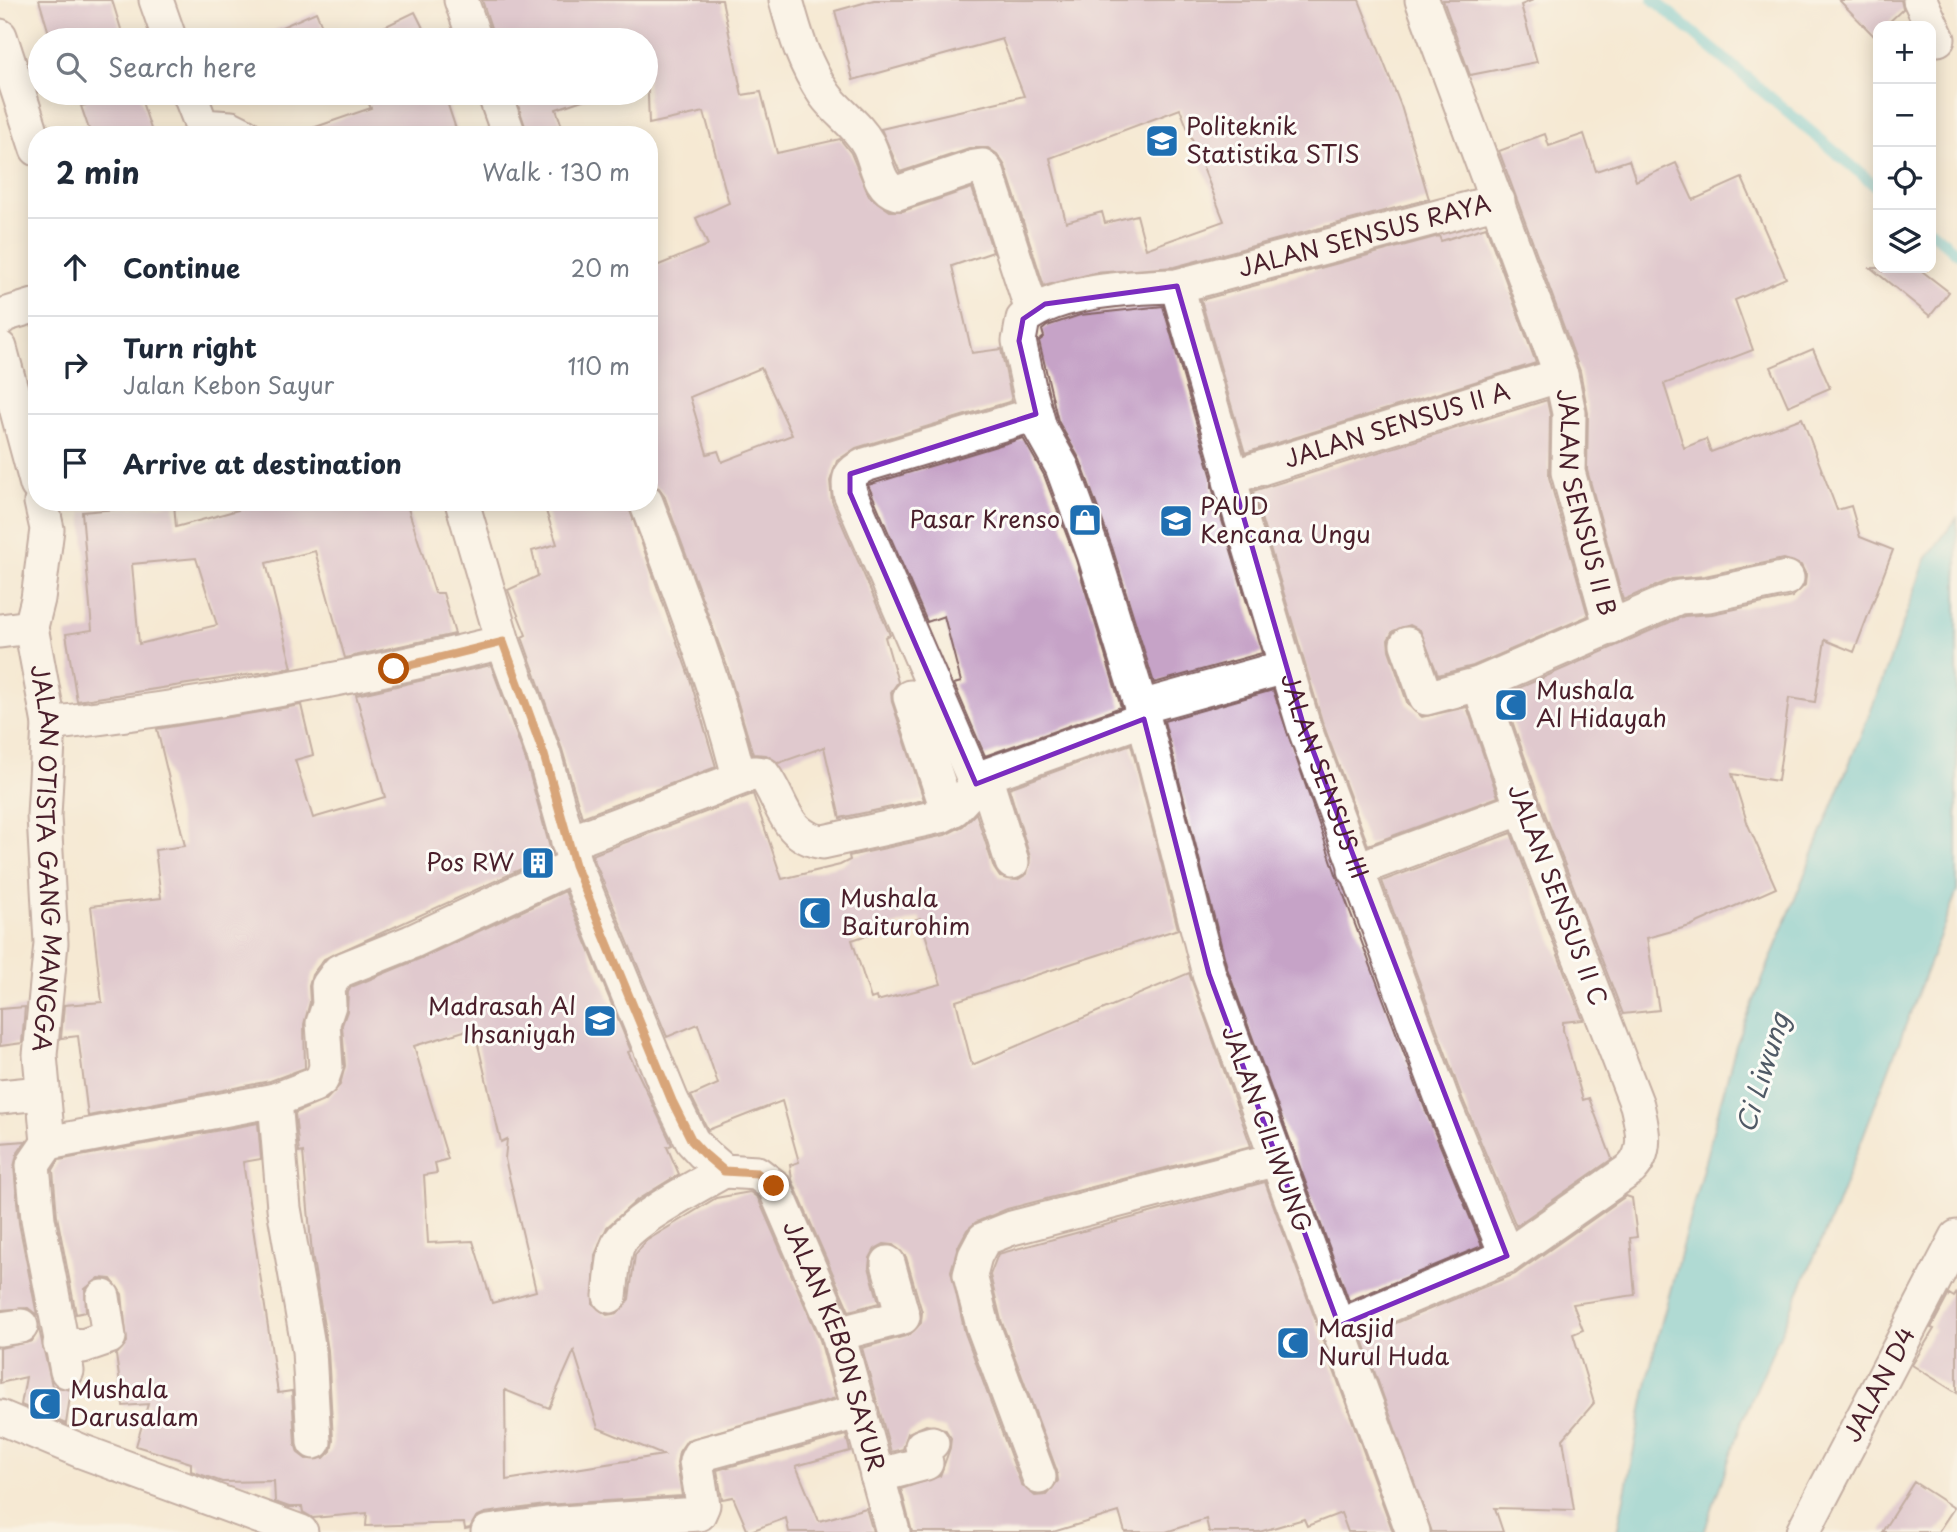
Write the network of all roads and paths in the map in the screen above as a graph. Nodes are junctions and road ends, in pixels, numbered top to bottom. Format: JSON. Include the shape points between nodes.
{"nodes":[{"id":1,"x":156,"y":0,"type":"edge"},
{"id":2,"x":461,"y":0,"type":"edge"},
{"id":3,"x":786,"y":0,"type":"edge"},
{"id":4,"x":1422,"y":0,"type":"edge"},
{"id":5,"x":1920,"y":0,"type":"edge"},
{"id":6,"x":166,"y":28,"type":"edge"},
{"id":7,"x":471,"y":28,"type":"edge"},
{"id":8,"x":0,"y":36,"type":"edge"},
{"id":9,"x":1938,"y":39,"type":"dead end"},
{"id":10,"x":194,"y":105,"type":"edge"},
{"id":11,"x":498,"y":105,"type":"edge"},
{"id":12,"x":29,"y":126,"type":"edge"},
{"id":13,"x":202,"y":126,"type":"edge"},
{"id":14,"x":506,"y":126,"type":"edge"},
{"id":15,"x":1498,"y":201,"type":"junction"},
{"id":16,"x":1177,"y":286,"type":"junction"},
{"id":17,"x":28,"y":308,"type":"edge"},
{"id":18,"x":1028,"y":315,"type":"junction"},
{"id":19,"x":2,"y":317,"type":"edge"},
{"id":20,"x":2,"y":359,"type":"edge"},
{"id":21,"x":1561,"y":374,"type":"junction"},
{"id":22,"x":1036,"y":414,"type":"junction"},
{"id":23,"x":28,"y":416,"type":"edge"},
{"id":24,"x":1232,"y":477,"type":"junction"},
{"id":25,"x":43,"y":511,"type":"edge"},
{"id":26,"x":465,"y":511,"type":"edge"},
{"id":27,"x":649,"y":511,"type":"edge"},
{"id":28,"x":1787,"y":578,"type":"dead end"},
{"id":29,"x":1611,"y":628,"type":"junction"},
{"id":30,"x":16,"y":629,"type":"edge"},
{"id":31,"x":503,"y":642,"type":"junction"},
{"id":32,"x":1407,"y":644,"type":"dead end"},
{"id":33,"x":1285,"y":667,"type":"junction"},
{"id":34,"x":1479,"y":684,"type":"junction"},
{"id":35,"x":911,"y":697,"type":"dead end"},
{"id":36,"x":1142,"y":713,"type":"junction"},
{"id":37,"x":49,"y":724,"type":"junction"},
{"id":38,"x":751,"y":775,"type":"junction"},
{"id":39,"x":980,"y":780,"type":"junction"},
{"id":40,"x":1522,"y":808,"type":"junction"},
{"id":41,"x":948,"y":812,"type":"junction"},
{"id":42,"x":572,"y":854,"type":"junction"},
{"id":43,"x":1012,"y":863,"type":"dead end"},
{"id":44,"x":1355,"y":870,"type":"junction"},
{"id":45,"x":41,"y":1093,"type":"junction"},
{"id":46,"x":0,"y":1097,"type":"edge"},
{"id":47,"x":275,"y":1100,"type":"junction"},
{"id":48,"x":48,"y":1143,"type":"junction"},
{"id":49,"x":1277,"y":1159,"type":"junction"},
{"id":50,"x":724,"y":1171,"type":"junction"},
{"id":51,"x":1957,"y":1237,"type":"edge"},
{"id":52,"x":1507,"y":1256,"type":"junction"},
{"id":53,"x":888,"y":1263,"type":"dead end"},
{"id":54,"x":610,"y":1296,"type":"dead end"},
{"id":55,"x":103,"y":1297,"type":"dead end"},
{"id":56,"x":1339,"y":1326,"type":"junction"},
{"id":57,"x":838,"y":1334,"type":"junction"},
{"id":58,"x":861,"y":1411,"type":"junction"},
{"id":59,"x":0,"y":1417,"type":"edge"},
{"id":60,"x":314,"y":1442,"type":"dead end"},
{"id":61,"x":932,"y":1443,"type":"dead end"},
{"id":62,"x":877,"y":1476,"type":"junction"},
{"id":63,"x":1040,"y":1477,"type":"dead end"},
{"id":64,"x":301,"y":1532,"type":"edge"},
{"id":65,"x":488,"y":1532,"type":"edge"},
{"id":66,"x":893,"y":1532,"type":"edge"},
{"id":67,"x":1413,"y":1532,"type":"edge"},
{"id":68,"x":1803,"y":1532,"type":"edge"}],
"edges":[{"from":1,"to":6,"type":"street"},
{"from":2,"to":7,"type":"street"},
{"from":3,"to":18,"type":"street","name":"JALAN CILIWUNG","via":[[801,54],[825,96],[868,143],[890,191],[905,191],[975,167],[982,166],[987,172]]},
{"from":4,"to":15,"type":"street","name":"JALAN SENSUS RAYA"},
{"from":5,"to":9,"type":"street"},
{"from":8,"to":12,"type":"street"},
{"from":10,"to":13,"type":"street"},
{"from":11,"to":14,"type":"street"},
{"from":15,"to":16,"type":"street","name":"JALAN SENSUS RAYA"},
{"from":15,"to":21,"type":"street","name":"JALAN SENSUS II B"},
{"from":16,"to":18,"type":"street","name":"JALAN SENSUS RAYA","via":[[1125,289],[1045,304]]},
{"from":16,"to":24,"type":"street","name":"JALAN SENSUS III"},
{"from":17,"to":19,"type":"street"},
{"from":18,"to":22,"type":"street","name":"JALAN CILIWUNG","via":[[1019,341]]},
{"from":20,"to":23,"type":"street"},
{"from":21,"to":24,"type":"street","name":"JALAN SENSUS II A"},
{"from":21,"to":29,"type":"street","name":"JALAN SENSUS II B","via":[[1569,412],[1568,472]]},
{"from":22,"to":36,"type":"street","name":"JALAN CILIWUNG","via":[[1062,467],[1094,554]]},
{"from":22,"to":39,"type":"street","via":[[866,465],[848,479],[850,493]]},
{"from":24,"to":33,"type":"street","name":"JALAN SENSUS III"},
{"from":25,"to":30,"type":"street","name":"JALAN OTISTA GANG MANGGA","via":[[47,529],[38,599]]},
{"from":26,"to":31,"type":"street"},
{"from":27,"to":38,"type":"street","via":[[729,734]]},
{"from":28,"to":29,"type":"street","via":[[1679,597]]},
{"from":29,"to":34,"type":"street"},
{"from":30,"to":37,"type":"street","name":"JALAN OTISTA GANG MANGGA"},
{"from":31,"to":37,"type":"street","via":[[318,685],[170,710]]},
{"from":31,"to":42,"type":"street","via":[[544,755]]},
{"from":32,"to":34,"type":"street","via":[[1426,698]]},
{"from":33,"to":36,"type":"street"},
{"from":33,"to":44,"type":"street","name":"JALAN SENSUS III"},
{"from":34,"to":40,"type":"street","name":"JALAN SENSUS II C"},
{"from":35,"to":41,"type":"street"},
{"from":36,"to":39,"type":"street"},
{"from":36,"to":49,"type":"street","name":"JALAN CILIWUNG","via":[[1209,974]]},
{"from":37,"to":45,"type":"street","name":"JALAN OTISTA GANG MANGGA","via":[[44,816],[51,943],[40,1055]]},
{"from":38,"to":41,"type":"street","via":[[772,786],[789,826],[813,841]]},
{"from":38,"to":42,"type":"street"},
{"from":39,"to":41,"type":"street"},
{"from":39,"to":43,"type":"street"},
{"from":40,"to":44,"type":"street"},
{"from":40,"to":52,"type":"street","name":"JALAN SENSUS II C","via":[[1637,1105],[1643,1145],[1637,1163]]},
{"from":42,"to":47,"type":"street","via":[[411,942],[339,971],[328,986],[322,1079]]},
{"from":42,"to":50,"type":"street","via":[[672,1101],[692,1141]]},
{"from":44,"to":52,"type":"street","name":"JALAN SENSUS III"},
{"from":45,"to":46,"type":"street"},
{"from":45,"to":48,"type":"street","name":"JALAN OTISTA GANG MANGGA"},
{"from":47,"to":48,"type":"street"},
{"from":47,"to":60,"type":"street","via":[[284,1208],[309,1351]]},
{"from":48,"to":55,"type":"street","via":[[33,1166],[63,1358],[109,1336]]},
{"from":49,"to":56,"type":"street","name":"JALAN CILIWUNG"},
{"from":49,"to":63,"type":"street","via":[[984,1239],[970,1275],[983,1326]]},
{"from":50,"to":54,"type":"street","via":[[659,1208],[623,1238],[617,1245]]},
{"from":50,"to":57,"type":"street","name":"JALAN KEBON SAYUR","via":[[757,1173],[774,1186]]},
{"from":51,"to":68,"type":"street","name":"JALAN D4"},
{"from":52,"to":56,"type":"street","name":"JALAN SENSUS II C"},
{"from":53,"to":57,"type":"street","via":[[903,1317]]},
{"from":56,"to":67,"type":"street","name":"JALAN CILIWUNG"},
{"from":57,"to":58,"type":"street","name":"JALAN KEBON SAYUR"},
{"from":58,"to":62,"type":"street","name":"JALAN KEBON SAYUR"},
{"from":58,"to":65,"type":"street","via":[[699,1455],[703,1505],[699,1514]]},
{"from":59,"to":64,"type":"street"},
{"from":61,"to":62,"type":"street","via":[[922,1446],[926,1463]]},
{"from":62,"to":66,"type":"street","name":"JALAN KEBON SAYUR"}]}
